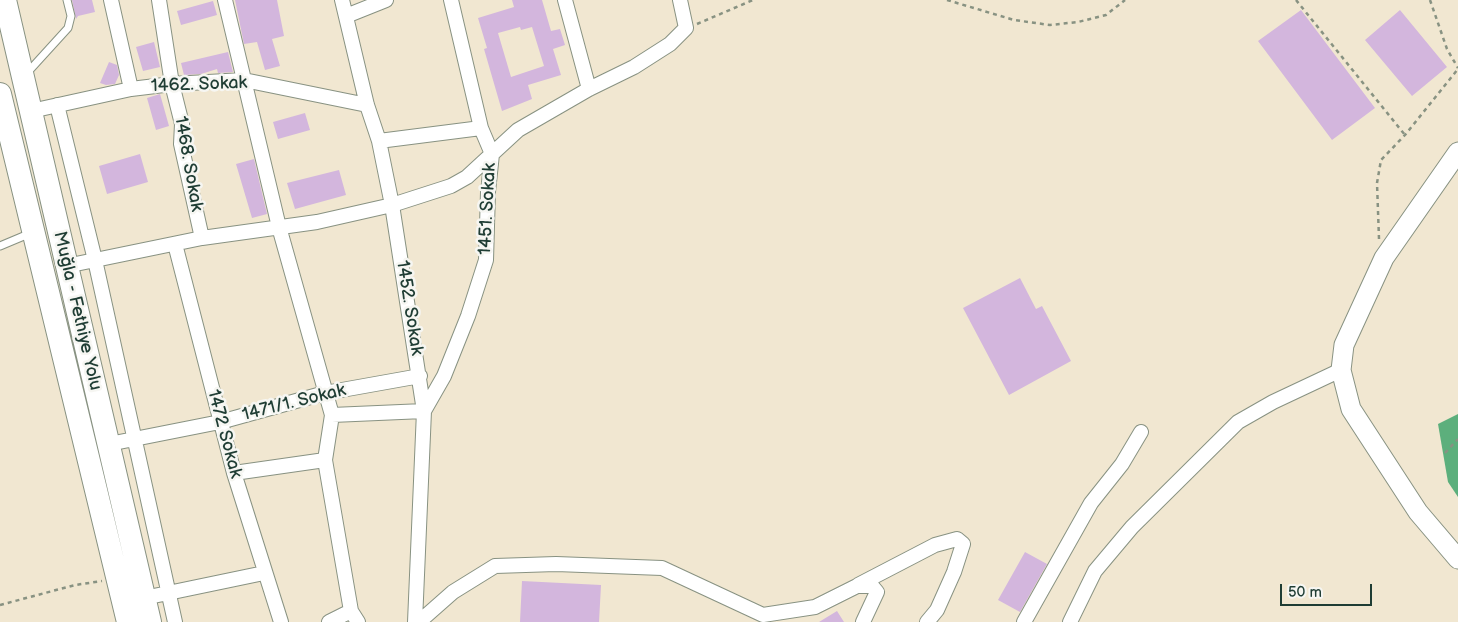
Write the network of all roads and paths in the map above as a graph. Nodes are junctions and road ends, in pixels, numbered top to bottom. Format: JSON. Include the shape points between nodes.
{"nodes":[{"id":1,"x":5,"y":0,"type":"edge"},
{"id":2,"x":67,"y":0,"type":"edge"},
{"id":3,"x":111,"y":0,"type":"edge"},
{"id":4,"x":160,"y":0,"type":"edge"},
{"id":5,"x":225,"y":0,"type":"edge"},
{"id":6,"x":342,"y":0,"type":"edge"},
{"id":7,"x":386,"y":0,"type":"edge"},
{"id":8,"x":451,"y":0,"type":"edge"},
{"id":9,"x":565,"y":0,"type":"edge"},
{"id":10,"x":680,"y":0,"type":"edge"},
{"id":11,"x":753,"y":0,"type":"edge"},
{"id":12,"x":947,"y":0,"type":"edge"},
{"id":13,"x":1124,"y":0,"type":"edge"},
{"id":14,"x":1296,"y":0,"type":"edge"},
{"id":15,"x":1430,"y":0,"type":"edge"},
{"id":16,"x":346,"y":16,"type":"junction"},
{"id":17,"x":686,"y":28,"type":"junction"},
{"id":18,"x":1458,"y":68,"type":"edge"},
{"id":19,"x":23,"y":76,"type":"junction"},
{"id":20,"x":244,"y":80,"type":"junction"},
{"id":21,"x":172,"y":84,"type":"junction"},
{"id":22,"x":131,"y":89,"type":"junction"},
{"id":23,"x":589,"y":89,"type":"junction"},
{"id":24,"x":0,"y":94,"type":"edge"},
{"id":25,"x":57,"y":105,"type":"junction"},
{"id":26,"x":367,"y":105,"type":"junction"},
{"id":27,"x":31,"y":111,"type":"junction"},
{"id":28,"x":481,"y":128,"type":"junction"},
{"id":29,"x":4,"y":132,"type":"edge"},
{"id":30,"x":1405,"y":135,"type":"junction"},
{"id":31,"x":379,"y":141,"type":"junction"},
{"id":32,"x":1458,"y":152,"type":"edge"},
{"id":33,"x":492,"y":154,"type":"junction"},
{"id":34,"x":392,"y":205,"type":"junction"},
{"id":35,"x":279,"y":227,"type":"junction"},
{"id":36,"x":33,"y":232,"type":"junction"},
{"id":37,"x":202,"y":238,"type":"junction"},
{"id":38,"x":175,"y":244,"type":"junction"},
{"id":39,"x":0,"y":246,"type":"edge"},
{"id":40,"x":1384,"y":258,"type":"junction"},
{"id":41,"x":94,"y":260,"type":"junction"},
{"id":42,"x":66,"y":266,"type":"junction"},
{"id":43,"x":1341,"y":370,"type":"junction"},
{"id":44,"x":420,"y":376,"type":"junction"},
{"id":45,"x":325,"y":393,"type":"junction"},
{"id":46,"x":424,"y":411,"type":"junction"},
{"id":47,"x":332,"y":415,"type":"junction"},
{"id":48,"x":220,"y":422,"type":"junction"},
{"id":49,"x":1141,"y":432,"type":"dead end"},
{"id":50,"x":1458,"y":439,"type":"edge"},
{"id":51,"x":133,"y":440,"type":"junction"},
{"id":52,"x":109,"y":444,"type":"junction"},
{"id":53,"x":1446,"y":453,"type":"dead end"},
{"id":54,"x":325,"y":460,"type":"junction"},
{"id":55,"x":234,"y":473,"type":"junction"},
{"id":56,"x":1458,"y":559,"type":"edge"},
{"id":57,"x":264,"y":573,"type":"junction"},
{"id":58,"x":116,"y":579,"type":"junction"},
{"id":59,"x":857,"y":586,"type":"junction"},
{"id":60,"x":168,"y":594,"type":"junction"},
{"id":61,"x":144,"y":598,"type":"junction"},
{"id":62,"x":0,"y":605,"type":"edge"},
{"id":63,"x":354,"y":616,"type":"edge"},
{"id":64,"x":128,"y":622,"type":"edge"},
{"id":65,"x":150,"y":622,"type":"edge"},
{"id":66,"x":175,"y":622,"type":"edge"},
{"id":67,"x":281,"y":622,"type":"edge"},
{"id":68,"x":330,"y":622,"type":"edge"},
{"id":69,"x":417,"y":622,"type":"edge"},
{"id":70,"x":863,"y":622,"type":"edge"},
{"id":71,"x":927,"y":622,"type":"edge"},
{"id":72,"x":1024,"y":622,"type":"edge"},
{"id":73,"x":1070,"y":622,"type":"edge"}],
"edges":[{"from":1,"to":19,"type":"highway","name":"Muğla - Fethiye Yolu"},
{"from":2,"to":19,"type":"lane","via":[[68,28]]},
{"from":3,"to":22,"type":"street"},
{"from":4,"to":21,"type":"street","name":"1468. Sokak"},
{"from":5,"to":20,"type":"street"},
{"from":6,"to":16,"type":"street","name":"1452. Sokak"},
{"from":7,"to":16,"type":"street"},
{"from":8,"to":28,"type":"street","name":"1451. Sokak"},
{"from":9,"to":23,"type":"street"},
{"from":10,"to":17,"type":"street"},
{"from":11,"to":17,"type":"path"},
{"from":12,"to":13,"type":"path","via":[[1014,20],[1050,25],[1106,15]]},
{"from":14,"to":30,"type":"path"},
{"from":15,"to":18,"type":"path","via":[[1447,49]]},
{"from":16,"to":26,"type":"street","name":"1452. Sokak"},
{"from":17,"to":23,"type":"street","via":[[670,44],[634,67]]},
{"from":18,"to":30,"type":"path"},
{"from":19,"to":27,"type":"highway","name":"Muğla - Fethiye Yolu"},
{"from":20,"to":21,"type":"street","name":"1462. Sokak"},
{"from":20,"to":26,"type":"street","name":"1462. Sokak"},
{"from":20,"to":35,"type":"street"},
{"from":21,"to":22,"type":"street","name":"1462. Sokak"},
{"from":21,"to":37,"type":"street","name":"1468. Sokak","via":[[182,124],[180,144]]},
{"from":22,"to":25,"type":"street","name":"1462. Sokak"},
{"from":23,"to":33,"type":"street","via":[[518,130]]},
{"from":24,"to":29,"type":"highway","name":"Muğla - Fethiye Yolu"},
{"from":25,"to":27,"type":"street","name":"1462. Sokak"},
{"from":25,"to":41,"type":"street"},
{"from":26,"to":31,"type":"street","name":"1452. Sokak"},
{"from":27,"to":42,"type":"highway","name":"Muğla - Fethiye Yolu"},
{"from":28,"to":31,"type":"street"},
{"from":28,"to":33,"type":"street","name":"1451. Sokak"},
{"from":29,"to":36,"type":"highway","name":"Muğla - Fethiye Yolu"},
{"from":30,"to":40,"type":"path","via":[[1381,160],[1378,175],[1378,231]]},
{"from":31,"to":34,"type":"street","name":"1452. Sokak"},
{"from":32,"to":40,"type":"main road"},
{"from":33,"to":34,"type":"street","via":[[467,178]]},
{"from":33,"to":46,"type":"street","name":"1451. Sokak","via":[[486,260],[444,376]]},
{"from":34,"to":35,"type":"street"},
{"from":34,"to":44,"type":"street","name":"1452. Sokak"},
{"from":35,"to":37,"type":"street"},
{"from":35,"to":45,"type":"street"},
{"from":36,"to":39,"type":"lane"},
{"from":36,"to":58,"type":"highway","name":"Muğla - Fethiye Yolu"},
{"from":37,"to":38,"type":"street"},
{"from":38,"to":41,"type":"street"},
{"from":38,"to":48,"type":"street","name":"1472 Sokak"},
{"from":40,"to":43,"type":"main road","via":[[1344,345]]},
{"from":41,"to":42,"type":"street"},
{"from":41,"to":51,"type":"street"},
{"from":42,"to":52,"type":"highway","name":"Muğla - Fethiye Yolu"},
{"from":43,"to":56,"type":"main road","via":[[1351,409],[1418,512]]},
{"from":43,"to":73,"type":"street","via":[[1238,422],[1132,527],[1095,571]]},
{"from":44,"to":45,"type":"street","name":"1471/1. Sokak"},
{"from":44,"to":46,"type":"street","name":"1452. Sokak"},
{"from":45,"to":47,"type":"street"},
{"from":45,"to":48,"type":"street","name":"1471/1. Sokak"},
{"from":46,"to":47,"type":"street"},
{"from":46,"to":69,"type":"street","name":"1452. Sokak"},
{"from":47,"to":54,"type":"street"},
{"from":48,"to":51,"type":"street","name":"1471/1. Sokak"},
{"from":48,"to":55,"type":"street","name":"1472 Sokak"},
{"from":49,"to":72,"type":"street","via":[[1122,464],[1091,503]]},
{"from":50,"to":53,"type":"path"},
{"from":51,"to":52,"type":"street","name":"1471/1. Sokak"},
{"from":51,"to":60,"type":"street"},
{"from":52,"to":61,"type":"highway","name":"Muğla - Fethiye Yolu"},
{"from":54,"to":55,"type":"street"},
{"from":54,"to":63,"type":"street"},
{"from":55,"to":57,"type":"street","name":"1472 Sokak"},
{"from":57,"to":60,"type":"street"},
{"from":57,"to":67,"type":"street","name":"1472 Sokak"},
{"from":58,"to":62,"type":"path","via":[[75,585]]},
{"from":58,"to":64,"type":"highway","name":"Muğla - Fethiye Yolu"},
{"from":59,"to":69,"type":"street","via":[[815,607],[763,615],[662,568],[556,564],[495,566],[453,592]]},
{"from":59,"to":70,"type":"street","via":[[872,586],[877,592]]},
{"from":59,"to":71,"type":"street","via":[[935,545],[957,539],[963,544],[954,572],[937,610]]},
{"from":60,"to":61,"type":"street"},
{"from":60,"to":66,"type":"street"},
{"from":61,"to":65,"type":"highway","name":"Muğla - Fethiye Yolu"},
{"from":63,"to":68,"type":"street"}]}
